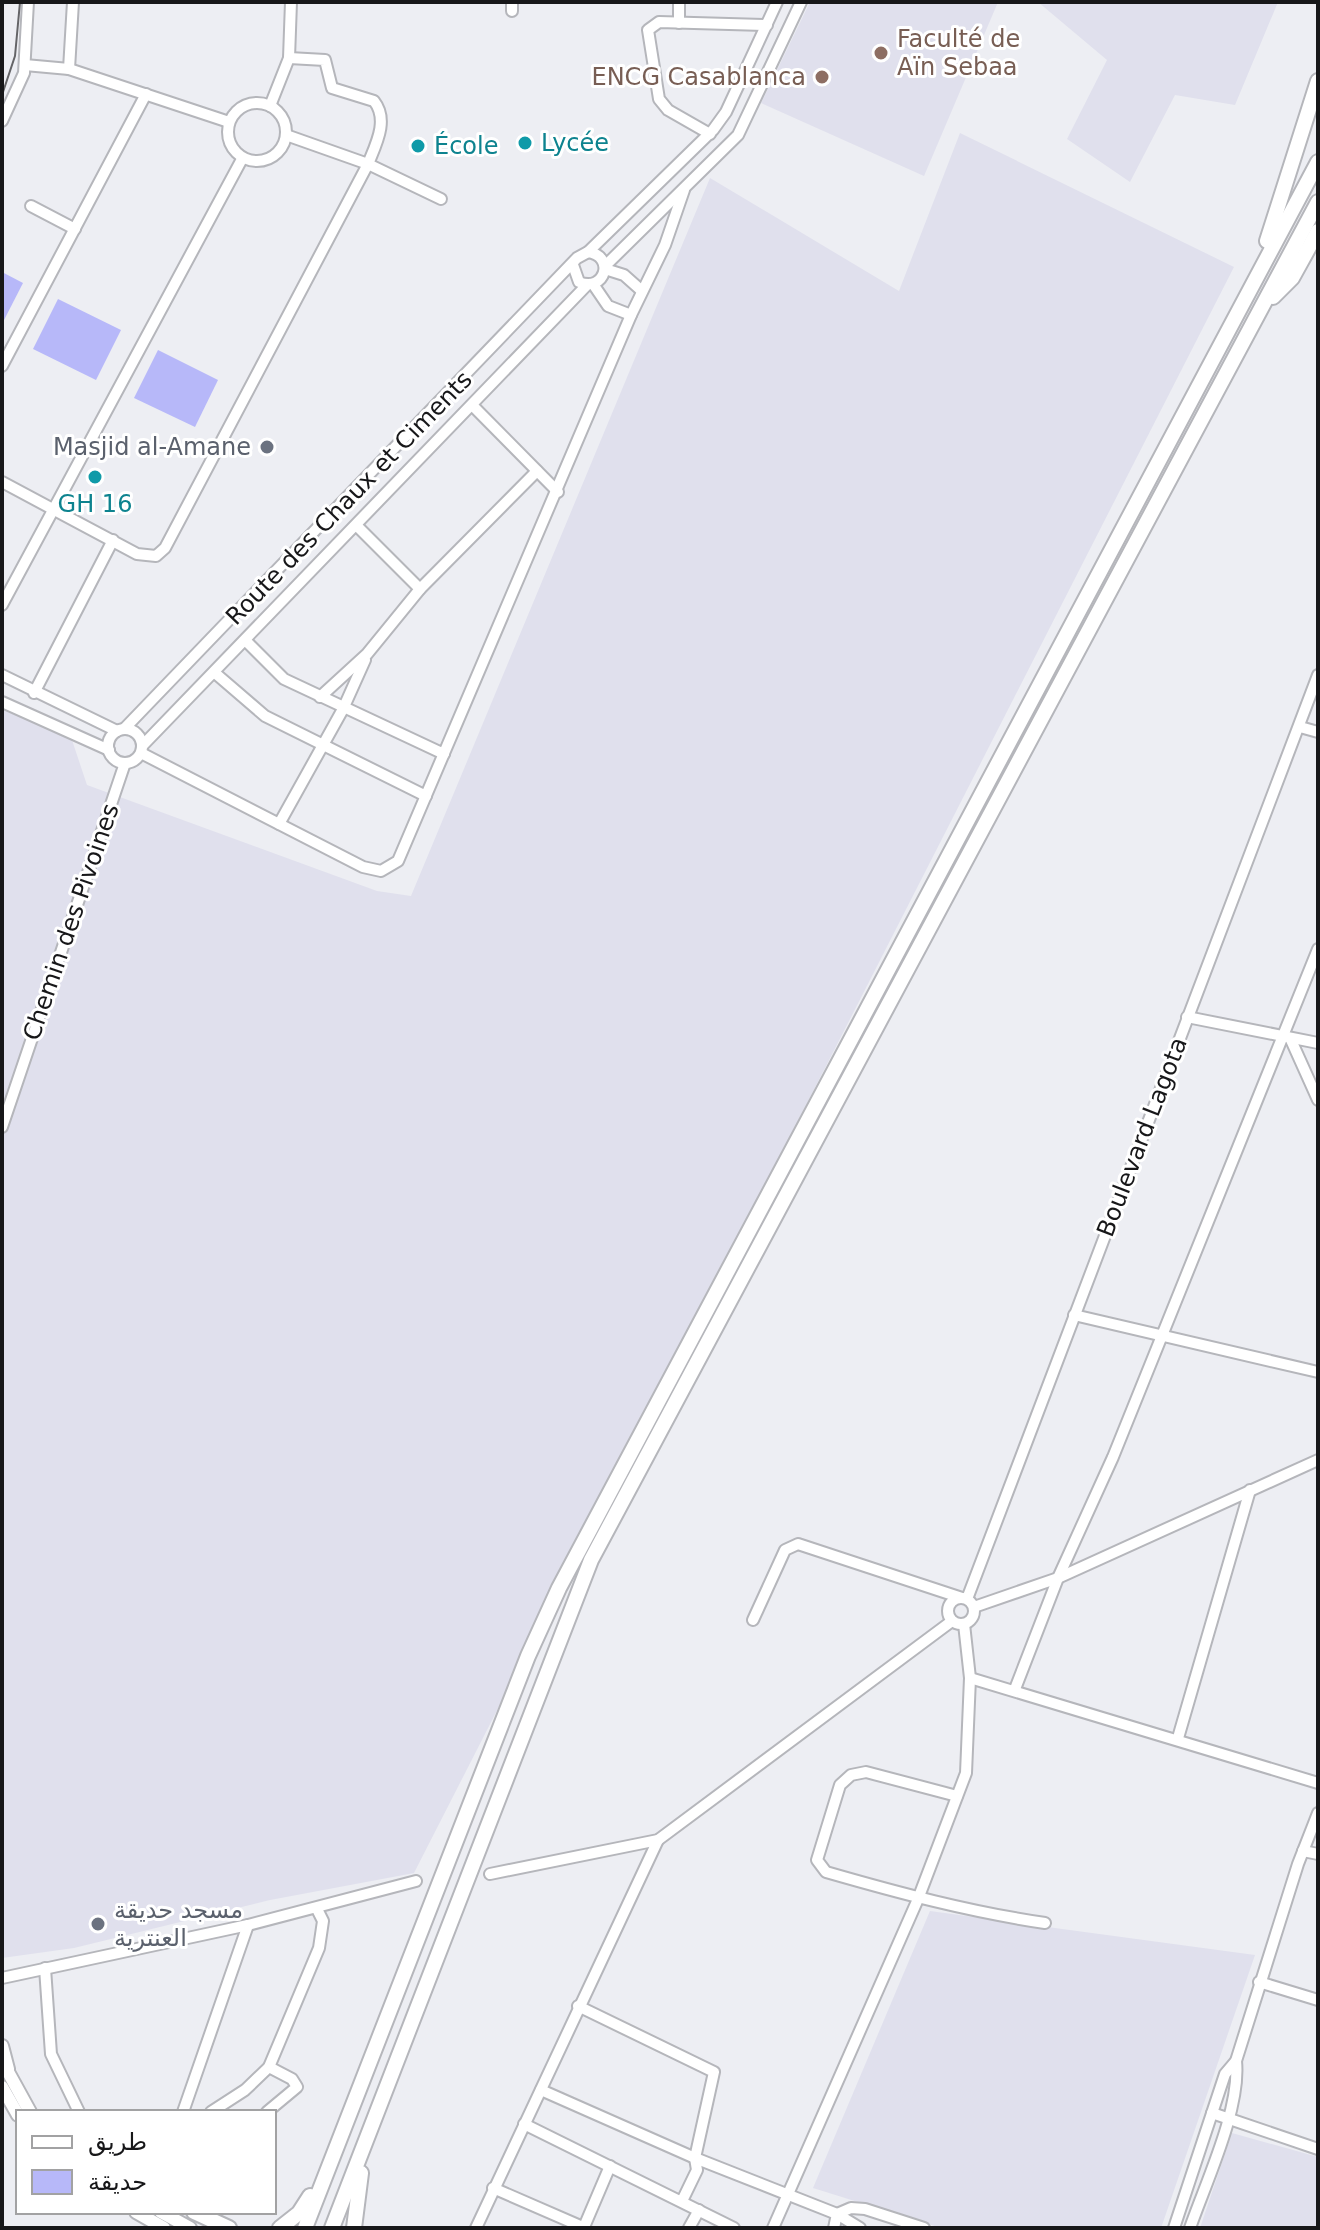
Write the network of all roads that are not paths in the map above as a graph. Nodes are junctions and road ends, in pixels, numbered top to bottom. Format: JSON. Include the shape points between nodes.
{"nodes":[{"id":1,"x":28,"y":2,"type":"edge"},
{"id":2,"x":73,"y":2,"type":"edge"},
{"id":3,"x":291,"y":2,"type":"edge"},
{"id":4,"x":679,"y":2,"type":"edge"},
{"id":5,"x":777,"y":2,"type":"edge"},
{"id":6,"x":801,"y":2,"type":"edge"},
{"id":7,"x":679,"y":23,"type":"junction"},
{"id":8,"x":767,"y":25,"type":"junction"},
{"id":9,"x":289,"y":58,"type":"junction"},
{"id":10,"x":25,"y":65,"type":"junction"},
{"id":11,"x":69,"y":69,"type":"junction"},
{"id":12,"x":1318,"y":81,"type":"edge"},
{"id":13,"x":146,"y":94,"type":"junction"},
{"id":14,"x":270,"y":106,"type":"junction"},
{"id":15,"x":2,"y":121,"type":"edge"},
{"id":16,"x":229,"y":122,"type":"junction"},
{"id":17,"x":710,"y":134,"type":"junction"},
{"id":18,"x":286,"y":135,"type":"junction"},
{"id":19,"x":242,"y":159,"type":"junction"},
{"id":20,"x":1318,"y":162,"type":"edge"},
{"id":21,"x":368,"y":164,"type":"junction"},
{"id":22,"x":684,"y":190,"type":"junction"},
{"id":23,"x":441,"y":199,"type":"dead end"},
{"id":24,"x":1318,"y":202,"type":"edge"},
{"id":25,"x":31,"y":206,"type":"dead end"},
{"id":26,"x":75,"y":229,"type":"junction"},
{"id":27,"x":1318,"y":231,"type":"edge"},
{"id":28,"x":588,"y":252,"type":"junction"},
{"id":29,"x":573,"y":265,"type":"junction"},
{"id":30,"x":605,"y":268,"type":"junction"},
{"id":31,"x":590,"y":285,"type":"junction"},
{"id":32,"x":1250,"y":286,"type":"junction"},
{"id":33,"x":642,"y":291,"type":"junction"},
{"id":34,"x":1266,"y":302,"type":"junction"},
{"id":35,"x":631,"y":315,"type":"junction"},
{"id":36,"x":2,"y":366,"type":"edge"},
{"id":37,"x":472,"y":405,"type":"junction"},
{"id":38,"x":537,"y":471,"type":"junction"},
{"id":39,"x":2,"y":482,"type":"edge"},
{"id":40,"x":558,"y":492,"type":"junction"},
{"id":41,"x":53,"y":509,"type":"junction"},
{"id":42,"x":357,"y":526,"type":"junction"},
{"id":43,"x":113,"y":540,"type":"junction"},
{"id":44,"x":420,"y":589,"type":"junction"},
{"id":45,"x":2,"y":605,"type":"edge"},
{"id":46,"x":246,"y":641,"type":"junction"},
{"id":47,"x":367,"y":654,"type":"junction"},
{"id":48,"x":215,"y":673,"type":"junction"},
{"id":49,"x":2,"y":675,"type":"edge"},
{"id":50,"x":1318,"y":675,"type":"edge"},
{"id":51,"x":34,"y":693,"type":"junction"},
{"id":52,"x":320,"y":697,"type":"junction"},
{"id":53,"x":2,"y":702,"type":"edge"},
{"id":54,"x":343,"y":709,"type":"junction"},
{"id":55,"x":1300,"y":727,"type":"junction"},
{"id":56,"x":121,"y":730,"type":"junction"},
{"id":57,"x":1318,"y":732,"type":"edge"},
{"id":58,"x":321,"y":745,"type":"junction"},
{"id":59,"x":142,"y":749,"type":"junction"},
{"id":60,"x":109,"y":750,"type":"junction"},
{"id":61,"x":444,"y":754,"type":"junction"},
{"id":62,"x":125,"y":763,"type":"junction"},
{"id":63,"x":426,"y":796,"type":"junction"},
{"id":64,"x":279,"y":824,"type":"junction"},
{"id":65,"x":1318,"y":949,"type":"edge"},
{"id":66,"x":1187,"y":1017,"type":"junction"},
{"id":67,"x":1286,"y":1039,"type":"junction"},
{"id":68,"x":1318,"y":1043,"type":"edge"},
{"id":69,"x":1318,"y":1100,"type":"edge"},
{"id":70,"x":2,"y":1127,"type":"edge"},
{"id":71,"x":1074,"y":1315,"type":"junction"},
{"id":72,"x":1160,"y":1337,"type":"junction"},
{"id":73,"x":1318,"y":1372,"type":"edge"},
{"id":74,"x":1318,"y":1460,"type":"edge"},
{"id":75,"x":1250,"y":1490,"type":"junction"},
{"id":76,"x":1058,"y":1578,"type":"junction"},
{"id":77,"x":968,"y":1601,"type":"junction"},
{"id":78,"x":753,"y":1620,"type":"dead end"},
{"id":79,"x":952,"y":1621,"type":"junction"},
{"id":80,"x":964,"y":1624,"type":"junction"},
{"id":81,"x":970,"y":1678,"type":"junction"},
{"id":82,"x":1015,"y":1689,"type":"junction"},
{"id":83,"x":1178,"y":1738,"type":"junction"},
{"id":84,"x":1318,"y":1783,"type":"edge"},
{"id":85,"x":957,"y":1796,"type":"junction"},
{"id":86,"x":1318,"y":1813,"type":"edge"},
{"id":87,"x":658,"y":1840,"type":"junction"},
{"id":88,"x":1303,"y":1851,"type":"junction"},
{"id":89,"x":1318,"y":1854,"type":"edge"},
{"id":90,"x":490,"y":1874,"type":"dead end"},
{"id":91,"x":416,"y":1881,"type":"dead end"},
{"id":92,"x":918,"y":1899,"type":"junction"},
{"id":93,"x":317,"y":1909,"type":"junction"},
{"id":94,"x":1045,"y":1923,"type":"dead end"},
{"id":95,"x":248,"y":1925,"type":"junction"},
{"id":96,"x":45,"y":1968,"type":"junction"},
{"id":97,"x":2,"y":1978,"type":"edge"},
{"id":98,"x":1259,"y":1982,"type":"junction"},
{"id":99,"x":1318,"y":2000,"type":"edge"},
{"id":100,"x":578,"y":2006,"type":"junction"},
{"id":101,"x":2,"y":2046,"type":"edge"},
{"id":102,"x":1236,"y":2061,"type":"junction"},
{"id":103,"x":5,"y":2067,"type":"edge"},
{"id":104,"x":269,"y":2067,"type":"junction"},
{"id":105,"x":2,"y":2087,"type":"edge"},
{"id":106,"x":541,"y":2090,"type":"junction"},
{"id":107,"x":29,"y":2110,"type":"edge"},
{"id":108,"x":78,"y":2110,"type":"edge"},
{"id":109,"x":184,"y":2110,"type":"edge"},
{"id":110,"x":214,"y":2110,"type":"edge"},
{"id":111,"x":269,"y":2110,"type":"edge"},
{"id":112,"x":16,"y":2112,"type":"edge"},
{"id":113,"x":1212,"y":2113,"type":"junction"},
{"id":114,"x":1227,"y":2118,"type":"junction"},
{"id":115,"x":524,"y":2124,"type":"junction"},
{"id":116,"x":1317,"y":2145,"type":"edge"},
{"id":117,"x":335,"y":2150,"type":"junction"},
{"id":118,"x":363,"y":2152,"type":"junction"},
{"id":119,"x":695,"y":2158,"type":"junction"},
{"id":120,"x":610,"y":2166,"type":"junction"},
{"id":121,"x":493,"y":2188,"type":"junction"},
{"id":122,"x":790,"y":2195,"type":"junction"},
{"id":123,"x":682,"y":2201,"type":"junction"},
{"id":124,"x":699,"y":2210,"type":"junction"},
{"id":125,"x":140,"y":2214,"type":"edge"},
{"id":126,"x":165,"y":2214,"type":"edge"},
{"id":127,"x":198,"y":2214,"type":"edge"},
{"id":128,"x":837,"y":2214,"type":"junction"},
{"id":129,"x":164,"y":2228,"type":"edge"},
{"id":130,"x":190,"y":2228,"type":"edge"},
{"id":131,"x":229,"y":2228,"type":"edge"},
{"id":132,"x":280,"y":2228,"type":"edge"},
{"id":133,"x":305,"y":2228,"type":"edge"},
{"id":134,"x":332,"y":2228,"type":"edge"},
{"id":135,"x":354,"y":2228,"type":"edge"},
{"id":136,"x":476,"y":2228,"type":"edge"},
{"id":137,"x":584,"y":2228,"type":"edge"},
{"id":138,"x":689,"y":2228,"type":"edge"},
{"id":139,"x":734,"y":2228,"type":"edge"},
{"id":140,"x":773,"y":2228,"type":"edge"},
{"id":141,"x":834,"y":2228,"type":"edge"},
{"id":142,"x":860,"y":2228,"type":"edge"},
{"id":143,"x":924,"y":2228,"type":"edge"},
{"id":144,"x":1174,"y":2228,"type":"edge"},
{"id":145,"x":1190,"y":2228,"type":"edge"}],
"edges":[{"from":1,"to":10,"type":"street"},
{"from":2,"to":11,"type":"street"},
{"from":3,"to":9,"type":"street"},
{"from":4,"to":7,"type":"street"},
{"from":5,"to":8,"type":"street"},
{"from":6,"to":22,"type":"street","via":[[741,129]]},
{"from":7,"to":8,"type":"street"},
{"from":7,"to":17,"type":"street","via":[[659,22],[647,34],[659,99]]},
{"from":8,"to":17,"type":"street"},
{"from":9,"to":14,"type":"street"},
{"from":9,"to":21,"type":"street","via":[[325,60],[332,88],[367,96],[376,104],[380,129]]},
{"from":10,"to":11,"type":"street"},
{"from":10,"to":15,"type":"street"},
{"from":11,"to":13,"type":"street"},
{"from":12,"to":32,"type":"highway"},
{"from":13,"to":16,"type":"street"},
{"from":13,"to":26,"type":"street"},
{"from":14,"to":16,"type":"street","via":[[251,103]]},
{"from":14,"to":18,"type":"street","via":[[285,123]]},
{"from":16,"to":19,"type":"street","via":[[229,143]]},
{"from":17,"to":28,"type":"street"},
{"from":18,"to":19,"type":"street","via":[[271,159]]},
{"from":18,"to":21,"type":"street"},
{"from":19,"to":41,"type":"street"},
{"from":20,"to":32,"type":"highway"},
{"from":21,"to":23,"type":"street"},
{"from":21,"to":43,"type":"street","via":[[165,548],[143,557]]},
{"from":22,"to":30,"type":"street"},
{"from":22,"to":33,"type":"street"},
{"from":24,"to":34,"type":"highway"},
{"from":25,"to":26,"type":"street"},
{"from":26,"to":36,"type":"street"},
{"from":27,"to":34,"type":"highway","via":[[1292,278]]},
{"from":28,"to":29,"type":"street"},
{"from":28,"to":30,"type":"street","via":[[599,256]]},
{"from":29,"to":31,"type":"street","via":[[576,279]]},
{"from":29,"to":56,"type":"street","name":"Route des Chaux et Ciments"},
{"from":30,"to":31,"type":"street","via":[[602,279]]},
{"from":30,"to":33,"type":"street","via":[[624,275]]},
{"from":31,"to":35,"type":"street","via":[[608,306]]},
{"from":31,"to":37,"type":"street","name":"Route des Chaux et Ciments"},
{"from":32,"to":117,"type":"highway","via":[[559,1588]]},
{"from":33,"to":35,"type":"street"},
{"from":34,"to":118,"type":"highway","via":[[591,1560]]},
{"from":35,"to":40,"type":"street"},
{"from":37,"to":38,"type":"street"},
{"from":37,"to":42,"type":"street","name":"Route des Chaux et Ciments"},
{"from":38,"to":40,"type":"street"},
{"from":38,"to":44,"type":"street"},
{"from":39,"to":41,"type":"street"},
{"from":40,"to":61,"type":"street"},
{"from":41,"to":43,"type":"street"},
{"from":41,"to":45,"type":"street"},
{"from":42,"to":44,"type":"street"},
{"from":42,"to":46,"type":"street","name":"Route des Chaux et Ciments"},
{"from":43,"to":51,"type":"street"},
{"from":44,"to":47,"type":"street"},
{"from":46,"to":48,"type":"street","name":"Route des Chaux et Ciments"},
{"from":46,"to":52,"type":"street","via":[[284,679]]},
{"from":47,"to":52,"type":"street"},
{"from":47,"to":54,"type":"street"},
{"from":48,"to":58,"type":"street","via":[[265,716]]},
{"from":48,"to":59,"type":"street","name":"Route des Chaux et Ciments"},
{"from":49,"to":51,"type":"street"},
{"from":50,"to":55,"type":"street","name":"Boulevard Lagota"},
{"from":51,"to":56,"type":"street"},
{"from":52,"to":54,"type":"street"},
{"from":53,"to":60,"type":"street"},
{"from":54,"to":58,"type":"street"},
{"from":54,"to":61,"type":"street"},
{"from":55,"to":57,"type":"street"},
{"from":55,"to":66,"type":"street","name":"Boulevard Lagota"},
{"from":56,"to":59,"type":"street","via":[[139,735]]},
{"from":56,"to":60,"type":"street","via":[[110,739]]},
{"from":58,"to":63,"type":"street"},
{"from":58,"to":64,"type":"street"},
{"from":59,"to":62,"type":"street"},
{"from":59,"to":64,"type":"street"},
{"from":60,"to":62,"type":"street"},
{"from":61,"to":63,"type":"street"},
{"from":62,"to":70,"type":"street","name":"Chemin des Pivoines"},
{"from":63,"to":64,"type":"street","via":[[402,855],[381,871]]},
{"from":65,"to":67,"type":"street"},
{"from":66,"to":67,"type":"street"},
{"from":66,"to":71,"type":"street","name":"Boulevard Lagota"},
{"from":67,"to":68,"type":"street"},
{"from":67,"to":69,"type":"street"},
{"from":67,"to":72,"type":"street"},
{"from":71,"to":72,"type":"street"},
{"from":71,"to":77,"type":"street","name":"Boulevard Lagota"},
{"from":72,"to":73,"type":"street"},
{"from":72,"to":76,"type":"street"},
{"from":74,"to":75,"type":"street"},
{"from":75,"to":76,"type":"street"},
{"from":75,"to":83,"type":"street"},
{"from":76,"to":77,"type":"street"},
{"from":76,"to":82,"type":"street"},
{"from":77,"to":78,"type":"street","via":[[798,1544],[785,1550]]},
{"from":77,"to":79,"type":"street","via":[[949,1606]]},
{"from":77,"to":80,"type":"street","via":[[972,1620]]},
{"from":79,"to":80,"type":"street"},
{"from":79,"to":87,"type":"street"},
{"from":80,"to":81,"type":"street"},
{"from":81,"to":82,"type":"street"},
{"from":81,"to":85,"type":"street","via":[[966,1773]]},
{"from":82,"to":83,"type":"street"},
{"from":83,"to":84,"type":"street"},
{"from":85,"to":92,"type":"street"},
{"from":85,"to":92,"type":"street","via":[[866,1772],[851,1775],[840,1785],[817,1854],[820,1866]]},
{"from":86,"to":88,"type":"street"},
{"from":87,"to":90,"type":"street"},
{"from":87,"to":100,"type":"street"},
{"from":88,"to":89,"type":"street"},
{"from":88,"to":98,"type":"street"},
{"from":91,"to":93,"type":"street"},
{"from":92,"to":94,"type":"street"},
{"from":92,"to":122,"type":"street"},
{"from":93,"to":95,"type":"street"},
{"from":93,"to":104,"type":"street","via":[[323,1921],[319,1948]]},
{"from":95,"to":96,"type":"street"},
{"from":95,"to":109,"type":"street"},
{"from":96,"to":97,"type":"street"},
{"from":96,"to":108,"type":"street","via":[[51,2054]]},
{"from":98,"to":99,"type":"street"},
{"from":98,"to":102,"type":"street"},
{"from":100,"to":106,"type":"street"},
{"from":100,"to":119,"type":"street","via":[[713,2070]]},
{"from":101,"to":103,"type":"main road"},
{"from":102,"to":113,"type":"street","via":[[1225,2074]]},
{"from":102,"to":114,"type":"street","via":[[1238,2078]]},
{"from":103,"to":107,"type":"main road"},
{"from":104,"to":110,"type":"street"},
{"from":104,"to":111,"type":"street","via":[[297,2087]]},
{"from":105,"to":112,"type":"main road"},
{"from":106,"to":115,"type":"street"},
{"from":106,"to":119,"type":"street"},
{"from":113,"to":114,"type":"street"},
{"from":113,"to":144,"type":"street"},
{"from":114,"to":116,"type":"street"},
{"from":114,"to":145,"type":"street"},
{"from":115,"to":120,"type":"street"},
{"from":115,"to":121,"type":"street"},
{"from":117,"to":132,"type":"highway","via":[[299,2213]]},
{"from":117,"to":133,"type":"highway"},
{"from":118,"to":134,"type":"highway"},
{"from":118,"to":135,"type":"highway"},
{"from":119,"to":122,"type":"street"},
{"from":119,"to":123,"type":"street","via":[[697,2170]]},
{"from":120,"to":123,"type":"street"},
{"from":120,"to":137,"type":"street"},
{"from":121,"to":136,"type":"street"},
{"from":121,"to":137,"type":"street"},
{"from":122,"to":128,"type":"street"},
{"from":122,"to":140,"type":"street"},
{"from":123,"to":124,"type":"street"},
{"from":124,"to":138,"type":"street"},
{"from":124,"to":139,"type":"street"},
{"from":125,"to":129,"type":"main road"},
{"from":126,"to":130,"type":"main road"},
{"from":127,"to":131,"type":"highway"},
{"from":128,"to":141,"type":"street"},
{"from":128,"to":142,"type":"street"},
{"from":128,"to":143,"type":"street","via":[[865,2209]]}]}
